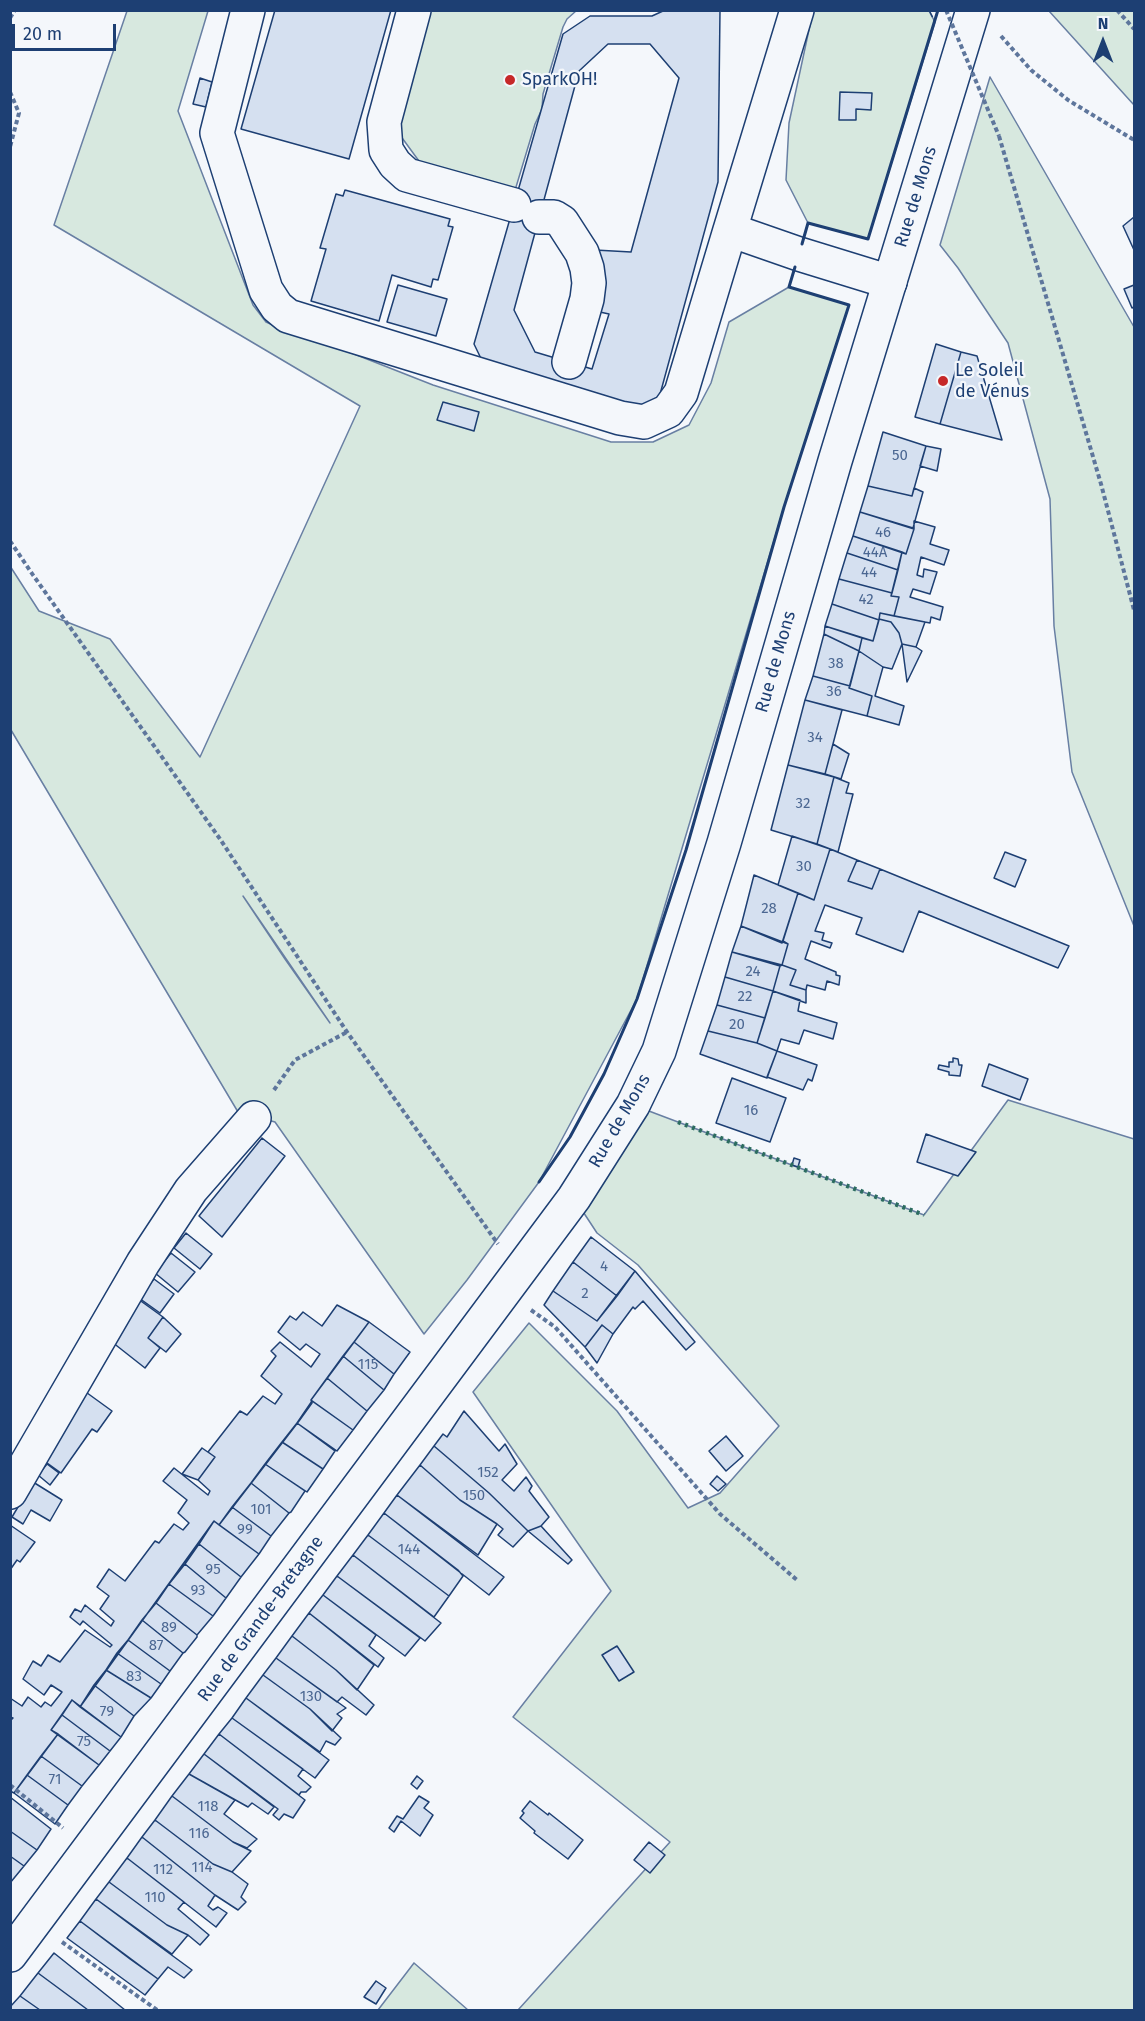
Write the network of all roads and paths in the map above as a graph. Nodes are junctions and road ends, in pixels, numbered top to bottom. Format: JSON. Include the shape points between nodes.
{"nodes":[{"id":1,"x":15,"y":10,"type":"edge"},
{"id":2,"x":249,"y":10,"type":"edge"},
{"id":3,"x":414,"y":10,"type":"edge"},
{"id":4,"x":796,"y":10,"type":"edge"},
{"id":5,"x":946,"y":10,"type":"edge"},
{"id":6,"x":1117,"y":10,"type":"edge"},
{"id":7,"x":10,"y":18,"type":"edge"},
{"id":8,"x":983,"y":19,"type":"edge"},
{"id":9,"x":1134,"y":29,"type":"edge"},
{"id":10,"x":10,"y":92,"type":"edge"},
{"id":11,"x":1134,"y":140,"type":"edge"},
{"id":12,"x":10,"y":147,"type":"edge"},
{"id":13,"x":730,"y":230,"type":"junction"},
{"id":14,"x":890,"y":282,"type":"junction"},
{"id":15,"x":563,"y":384,"type":"junction"},
{"id":16,"x":10,"y":541,"type":"edge"},
{"id":17,"x":1134,"y":610,"type":"edge"},
{"id":18,"x":347,"y":1032,"type":"junction"},
{"id":19,"x":254,"y":1118,"type":"joint"},
{"id":20,"x":511,"y":1281,"type":"junction"},
{"id":21,"x":10,"y":1492,"type":"edge"},
{"id":22,"x":797,"y":1580,"type":"dead end"},
{"id":23,"x":10,"y":1785,"type":"edge"},
{"id":24,"x":90,"y":1850,"type":"junction"},
{"id":25,"x":35,"y":1923,"type":"junction"},
{"id":26,"x":10,"y":1955,"type":"edge"},
{"id":27,"x":157,"y":2010,"type":"edge"}],
"edges":[{"from":1,"to":7,"type":"path"},
{"from":2,"to":15,"type":"main road","via":[[217,133],[266,290],[277,307],[288,316]]},
{"from":3,"to":15,"type":"main road","via":[[384,122],[386,150],[407,175],[562,222],[579,246],[589,283]]},
{"from":4,"to":13,"type":"main road"},
{"from":5,"to":17,"type":"path","bridge":true,"via":[[999,136]]},
{"from":6,"to":9,"type":"path"},
{"from":8,"to":11,"type":"path","via":[[1031,70],[1068,100]]},
{"from":8,"to":14,"type":"main road","name":"Rue de Mons"},
{"from":10,"to":12,"type":"path","via":[[19,113]]},
{"from":13,"to":14,"type":"main road"},
{"from":13,"to":15,"type":"main road","via":[[681,393],[668,411],[644,422],[620,418]]},
{"from":14,"to":20,"type":"main road","name":"Rue de Mons","via":[[659,1051],[616,1133],[574,1198]]},
{"from":16,"to":18,"type":"path","via":[[220,840]]},
{"from":18,"to":19,"type":"path","via":[[295,1060]]},
{"from":18,"to":20,"type":"path"},
{"from":19,"to":21,"type":"main road","via":[[190,1191],[143,1263]]},
{"from":20,"to":22,"type":"path","via":[[720,1514]]},
{"from":20,"to":24,"type":"main road","name":"Rue de Grande-Bretagne"},
{"from":23,"to":24,"type":"path"},
{"from":24,"to":25,"type":"main road","name":"Rue de Grande-Bretagne"},
{"from":25,"to":26,"type":"main road","name":"Rue de Grande-Bretagne"},
{"from":25,"to":27,"type":"path"}]}
